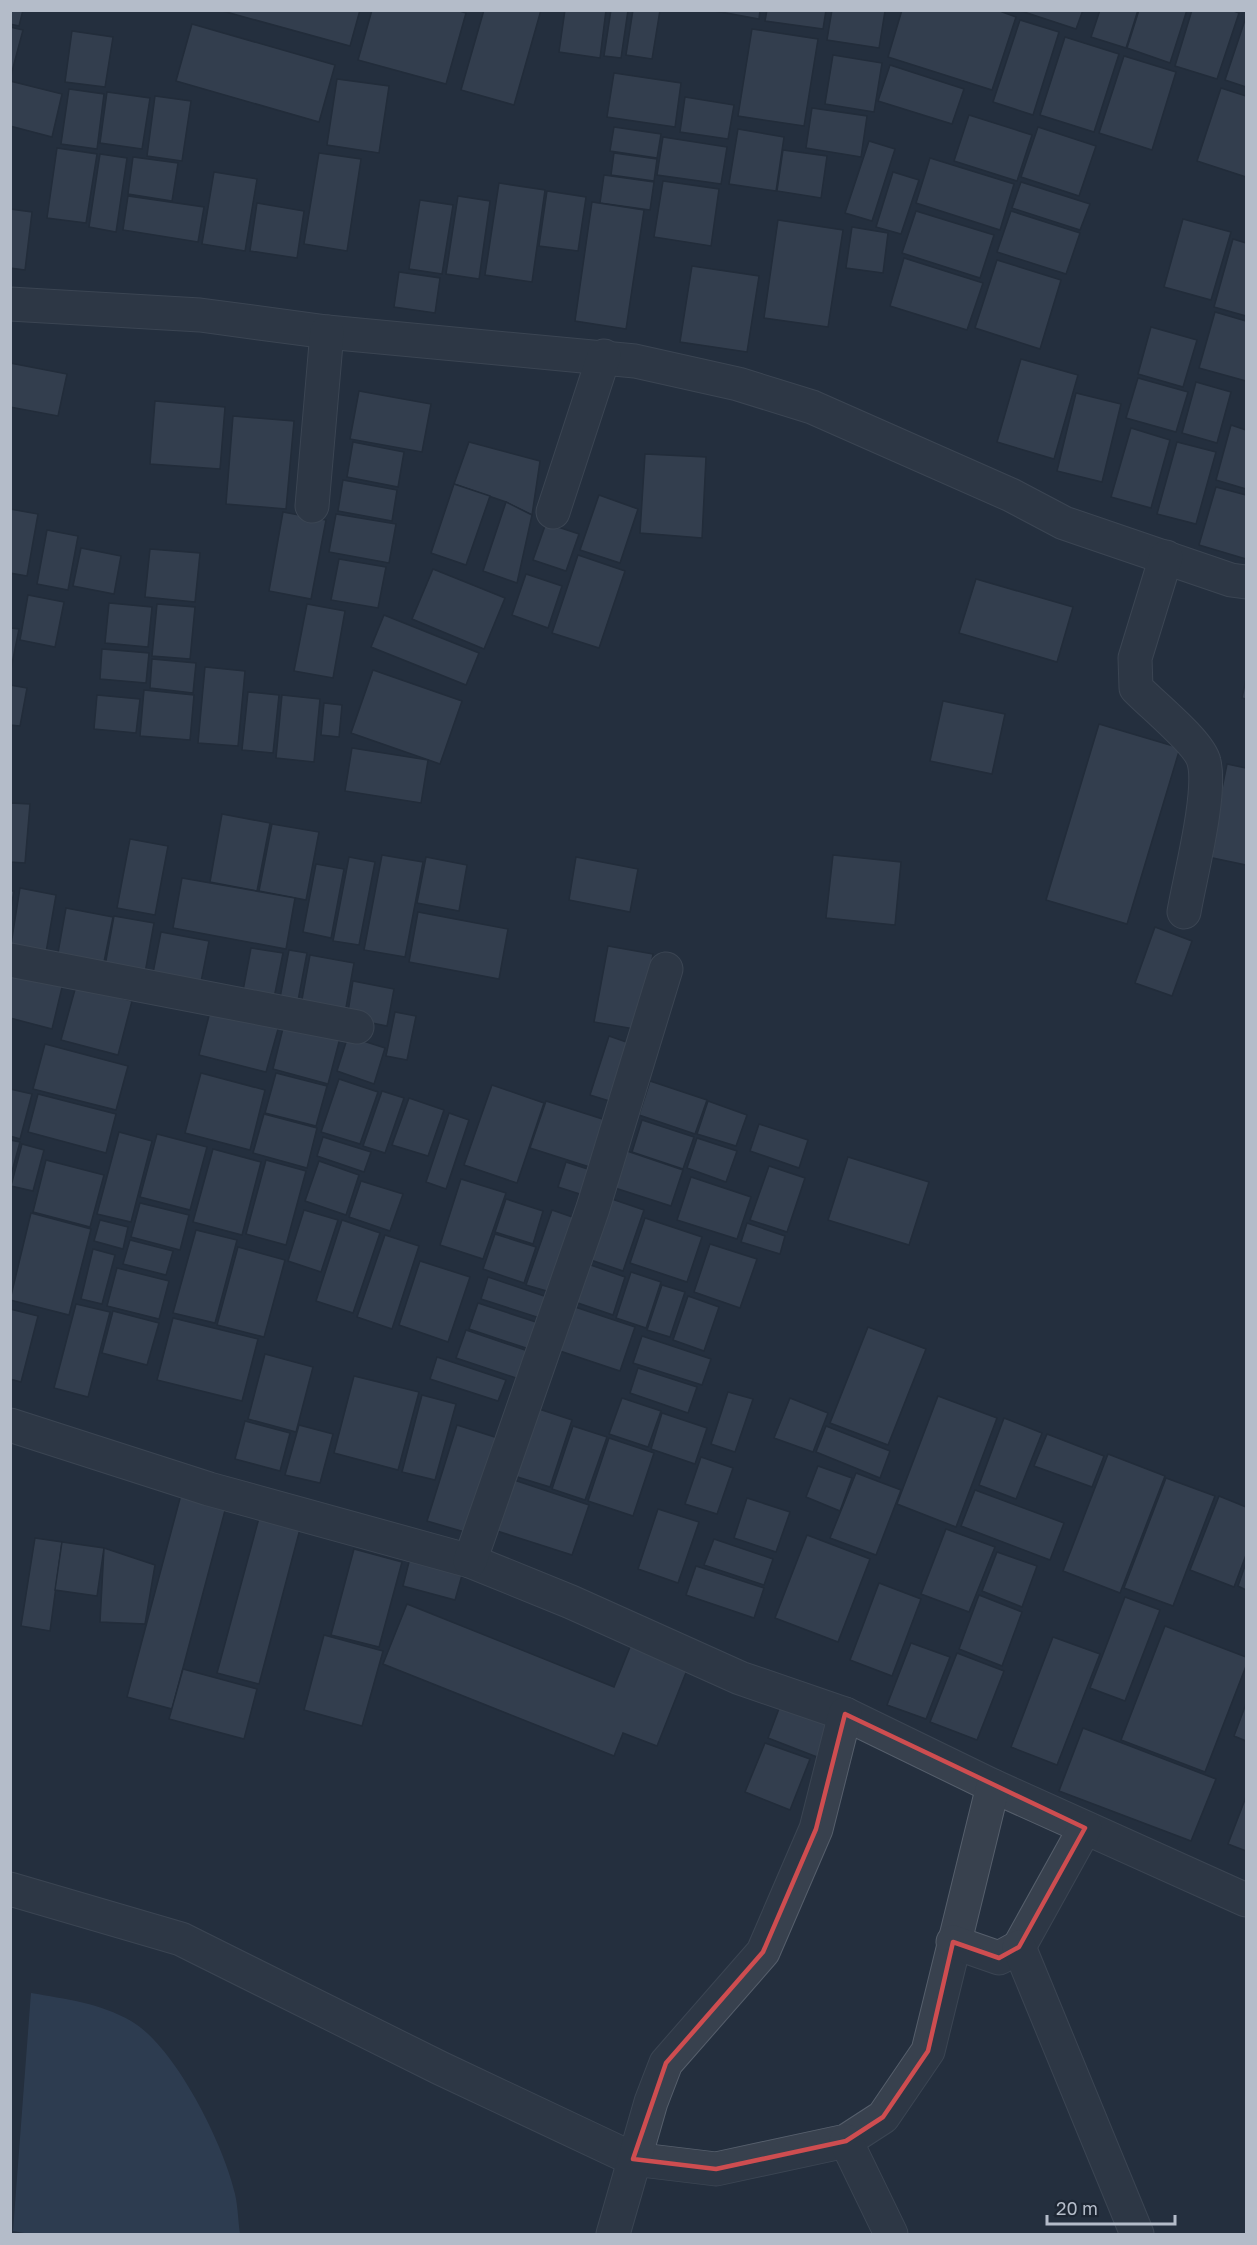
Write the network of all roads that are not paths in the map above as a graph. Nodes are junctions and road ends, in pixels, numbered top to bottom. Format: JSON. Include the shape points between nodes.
{"nodes":[{"id":1,"x":10,"y":304,"type":"edge"},
{"id":2,"x":327,"y":332,"type":"junction"},
{"id":3,"x":604,"y":356,"type":"junction"},
{"id":4,"x":312,"y":506,"type":"dead end"},
{"id":5,"x":553,"y":512,"type":"dead end"},
{"id":6,"x":1164,"y":565,"type":"junction"},
{"id":7,"x":1246,"y":582,"type":"edge"},
{"id":8,"x":1184,"y":912,"type":"dead end"},
{"id":9,"x":10,"y":960,"type":"edge"},
{"id":10,"x":666,"y":969,"type":"dead end"},
{"id":11,"x":357,"y":1027,"type":"dead end"},
{"id":12,"x":12,"y":1434,"type":"edge"},
{"id":13,"x":470,"y":1562,"type":"junction"},
{"id":14,"x":845,"y":1714,"type":"junction"},
{"id":15,"x":993,"y":1786,"type":"junction"},
{"id":16,"x":1085,"y":1828,"type":"junction"},
{"id":17,"x":10,"y":1889,"type":"edge"},
{"id":18,"x":1246,"y":1900,"type":"edge"},
{"id":19,"x":953,"y":1942,"type":"junction"},
{"id":20,"x":1018,"y":1947,"type":"junction"},
{"id":21,"x":846,"y":2141,"type":"junction"},
{"id":22,"x":633,"y":2159,"type":"junction"},
{"id":23,"x":613,"y":2235,"type":"edge"},
{"id":24,"x":891,"y":2235,"type":"edge"},
{"id":25,"x":1137,"y":2235,"type":"edge"}],
"edges":[{"from":1,"to":2,"type":"street","via":[[200,315]]},
{"from":2,"to":3,"type":"street"},
{"from":2,"to":4,"type":"street"},
{"from":3,"to":5,"type":"street"},
{"from":3,"to":6,"type":"street","via":[[738,384],[812,407]]},
{"from":6,"to":7,"type":"street"},
{"from":6,"to":8,"type":"street","via":[[1135,658],[1136,688],[1188,738],[1204,761],[1204,804]]},
{"from":9,"to":11,"type":"street"},
{"from":10,"to":13,"type":"street","via":[[593,1208]]},
{"from":12,"to":13,"type":"street"},
{"from":13,"to":14,"type":"street","via":[[571,1602],[740,1678]]},
{"from":14,"to":15,"type":"street"},
{"from":14,"to":22,"type":"street","via":[[816,1829],[763,1952],[666,2063]]},
{"from":15,"to":16,"type":"street"},
{"from":15,"to":19,"type":"street"},
{"from":16,"to":18,"type":"street"},
{"from":16,"to":20,"type":"street"},
{"from":17,"to":22,"type":"street","via":[[181,1939]]},
{"from":19,"to":20,"type":"street","via":[[999,1958]]},
{"from":19,"to":21,"type":"street","via":[[928,2051],[883,2118]]},
{"from":20,"to":25,"type":"street"},
{"from":21,"to":22,"type":"street","via":[[716,2169]]},
{"from":21,"to":24,"type":"street"},
{"from":22,"to":23,"type":"street"}]}
